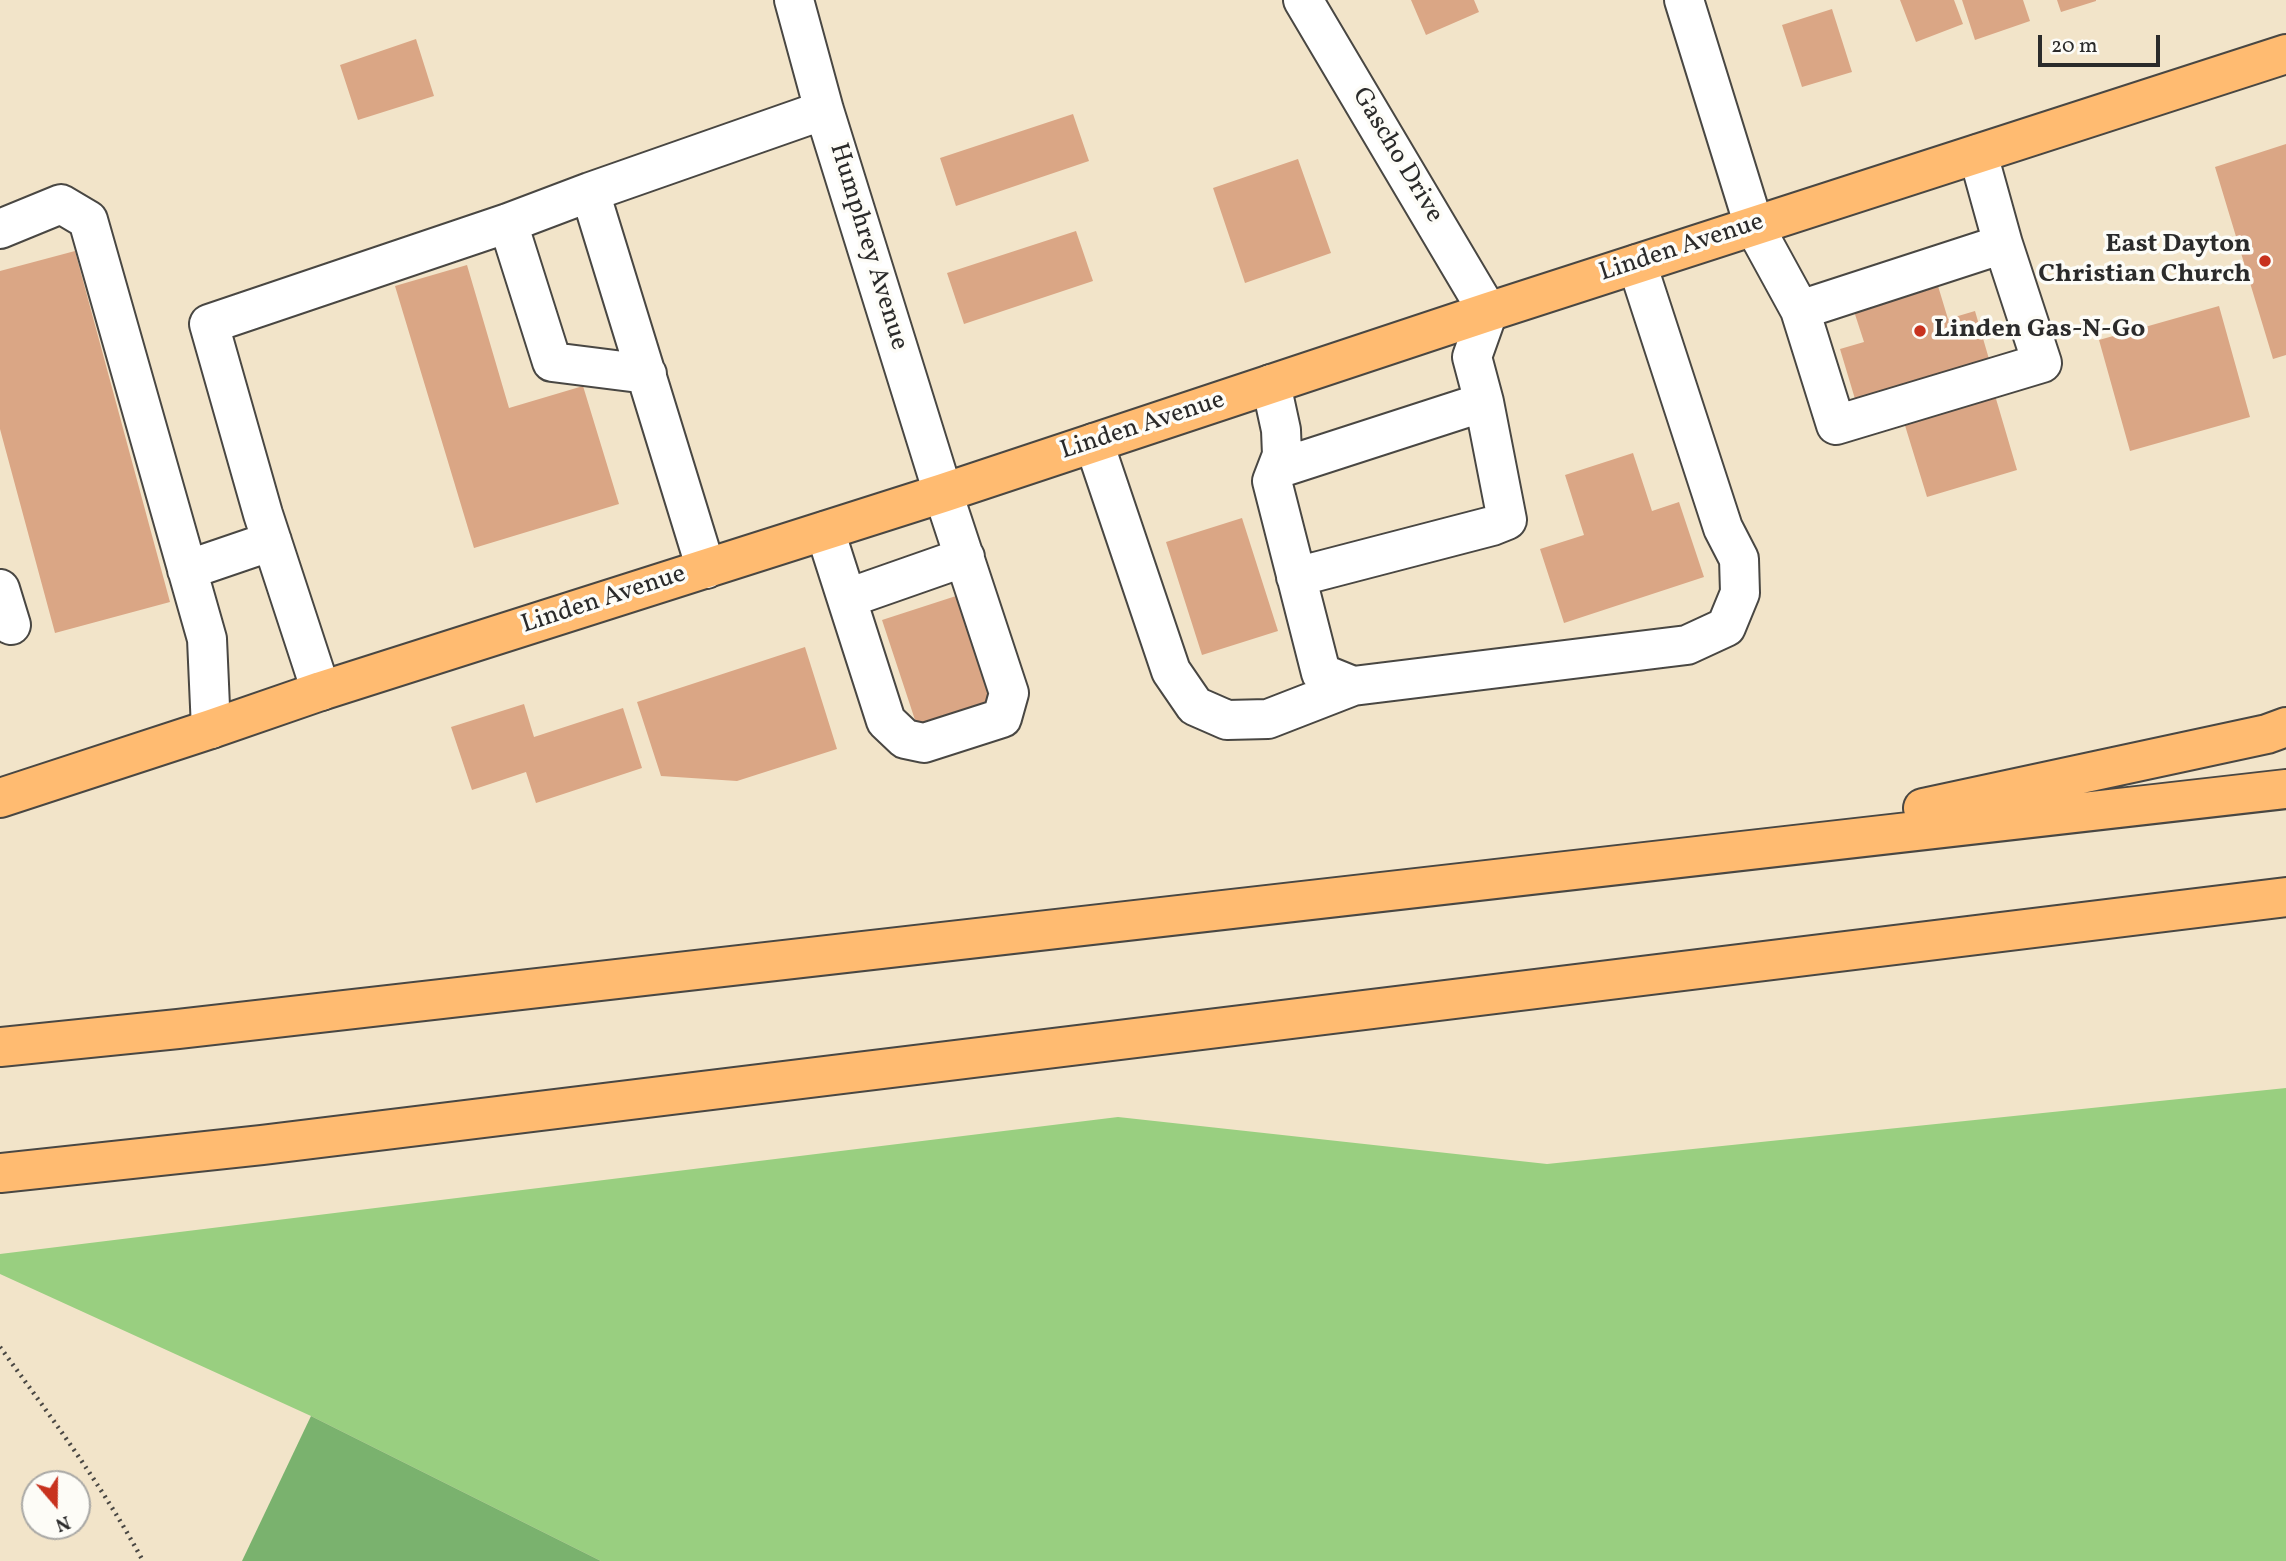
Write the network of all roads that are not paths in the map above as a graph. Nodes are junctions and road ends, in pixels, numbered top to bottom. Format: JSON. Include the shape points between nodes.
{"nodes":[{"id":1,"x":794,"y":0,"type":"edge"},
{"id":2,"x":1303,"y":0,"type":"edge"},
{"id":3,"x":1684,"y":0,"type":"edge"},
{"id":4,"x":2286,"y":54,"type":"edge"},
{"id":5,"x":824,"y":110,"type":"junction"},
{"id":6,"x":1978,"y":153,"type":"junction"},
{"id":7,"x":590,"y":191,"type":"junction"},
{"id":8,"x":508,"y":223,"type":"junction"},
{"id":9,"x":1754,"y":226,"type":"junction"},
{"id":10,"x":0,"y":229,"type":"edge"},
{"id":11,"x":2003,"y":244,"type":"junction"},
{"id":12,"x":1637,"y":264,"type":"junction"},
{"id":13,"x":1800,"y":310,"type":"junction"},
{"id":14,"x":1488,"y":312,"type":"junction"},
{"id":15,"x":647,"y":374,"type":"junction"},
{"id":16,"x":1270,"y":384,"type":"junction"},
{"id":17,"x":1484,"y":402,"type":"junction"},
{"id":18,"x":1094,"y":443,"type":"junction"},
{"id":19,"x":1277,"y":469,"type":"junction"},
{"id":20,"x":943,"y":493,"type":"junction"},
{"id":21,"x":825,"y":530,"type":"junction"},
{"id":22,"x":272,"y":541,"type":"junction"},
{"id":23,"x":965,"y":557,"type":"junction"},
{"id":24,"x":706,"y":569,"type":"junction"},
{"id":25,"x":187,"y":570,"type":"junction"},
{"id":26,"x":1296,"y":577,"type":"junction"},
{"id":27,"x":0,"y":589,"type":"edge"},
{"id":28,"x":848,"y":598,"type":"junction"},
{"id":29,"x":10,"y":625,"type":"dead end"},
{"id":30,"x":1353,"y":686,"type":"junction"},
{"id":31,"x":321,"y":691,"type":"junction"},
{"id":32,"x":2286,"y":727,"type":"edge"},
{"id":33,"x":211,"y":729,"type":"junction"},
{"id":34,"x":2286,"y":789,"type":"edge"},
{"id":35,"x":0,"y":797,"type":"edge"},
{"id":36,"x":1749,"y":848,"type":"junction"},
{"id":37,"x":2286,"y":897,"type":"edge"},
{"id":38,"x":0,"y":1047,"type":"edge"},
{"id":39,"x":0,"y":1173,"type":"edge"}],
"edges":[{"from":1,"to":5,"type":"street","name":"Humphrey Avenue"},
{"from":2,"to":14,"type":"street","name":"Gascho Drive"},
{"from":3,"to":9,"type":"street"},
{"from":4,"to":6,"type":"main road","name":"Linden Avenue"},
{"from":5,"to":7,"type":"street"},
{"from":5,"to":20,"type":"street","name":"Humphrey Avenue"},
{"from":6,"to":9,"type":"main road","name":"Linden Avenue"},
{"from":6,"to":11,"type":"street"},
{"from":7,"to":8,"type":"street"},
{"from":7,"to":15,"type":"street"},
{"from":8,"to":15,"type":"street","via":[[552,362]]},
{"from":8,"to":22,"type":"street","via":[[209,324]]},
{"from":9,"to":12,"type":"main road","name":"Linden Avenue"},
{"from":9,"to":13,"type":"street"},
{"from":10,"to":25,"type":"street","via":[[61,204],[88,220]]},
{"from":11,"to":13,"type":"street"},
{"from":11,"to":13,"type":"street","via":[[2042,363],[1836,425]]},
{"from":12,"to":14,"type":"main road","name":"Linden Avenue"},
{"from":12,"to":30,"type":"street","via":[[1723,528],[1739,559],[1740,593],[1726,627],[1687,645]]},
{"from":14,"to":16,"type":"main road","name":"Linden Avenue"},
{"from":14,"to":17,"type":"street","via":[[1472,357]]},
{"from":15,"to":24,"type":"street"},
{"from":16,"to":18,"type":"main road","name":"Linden Avenue"},
{"from":16,"to":19,"type":"street","via":[[1281,430],[1282,455]]},
{"from":17,"to":19,"type":"street"},
{"from":17,"to":26,"type":"street","via":[[1507,520]]},
{"from":18,"to":20,"type":"main road","name":"Linden Avenue"},
{"from":18,"to":30,"type":"street","via":[[1171,671],[1195,705],[1227,720],[1268,719]]},
{"from":19,"to":26,"type":"street","via":[[1272,481]]},
{"from":20,"to":21,"type":"main road","name":"Linden Avenue"},
{"from":20,"to":23,"type":"street","name":"Humphrey Avenue"},
{"from":21,"to":24,"type":"main road","name":"Linden Avenue"},
{"from":21,"to":28,"type":"street"},
{"from":22,"to":25,"type":"street"},
{"from":22,"to":31,"type":"street"},
{"from":23,"to":28,"type":"street"},
{"from":23,"to":28,"type":"street","name":"Humphrey Avenue","via":[[1009,693],[1002,718],[924,743],[905,739],[886,721]]},
{"from":24,"to":31,"type":"main road","name":"Linden Avenue"},
{"from":25,"to":33,"type":"street","via":[[206,639]]},
{"from":26,"to":30,"type":"street","via":[[1321,673]]},
{"from":27,"to":29,"type":"street"},
{"from":31,"to":33,"type":"main road","name":"Linden Avenue"},
{"from":32,"to":36,"type":"main road"},
{"from":33,"to":35,"type":"main road","name":"Linden Avenue"},
{"from":34,"to":36,"type":"main road"},
{"from":36,"to":38,"type":"main road"},
{"from":37,"to":39,"type":"main road","via":[[262,1145]]}]}
